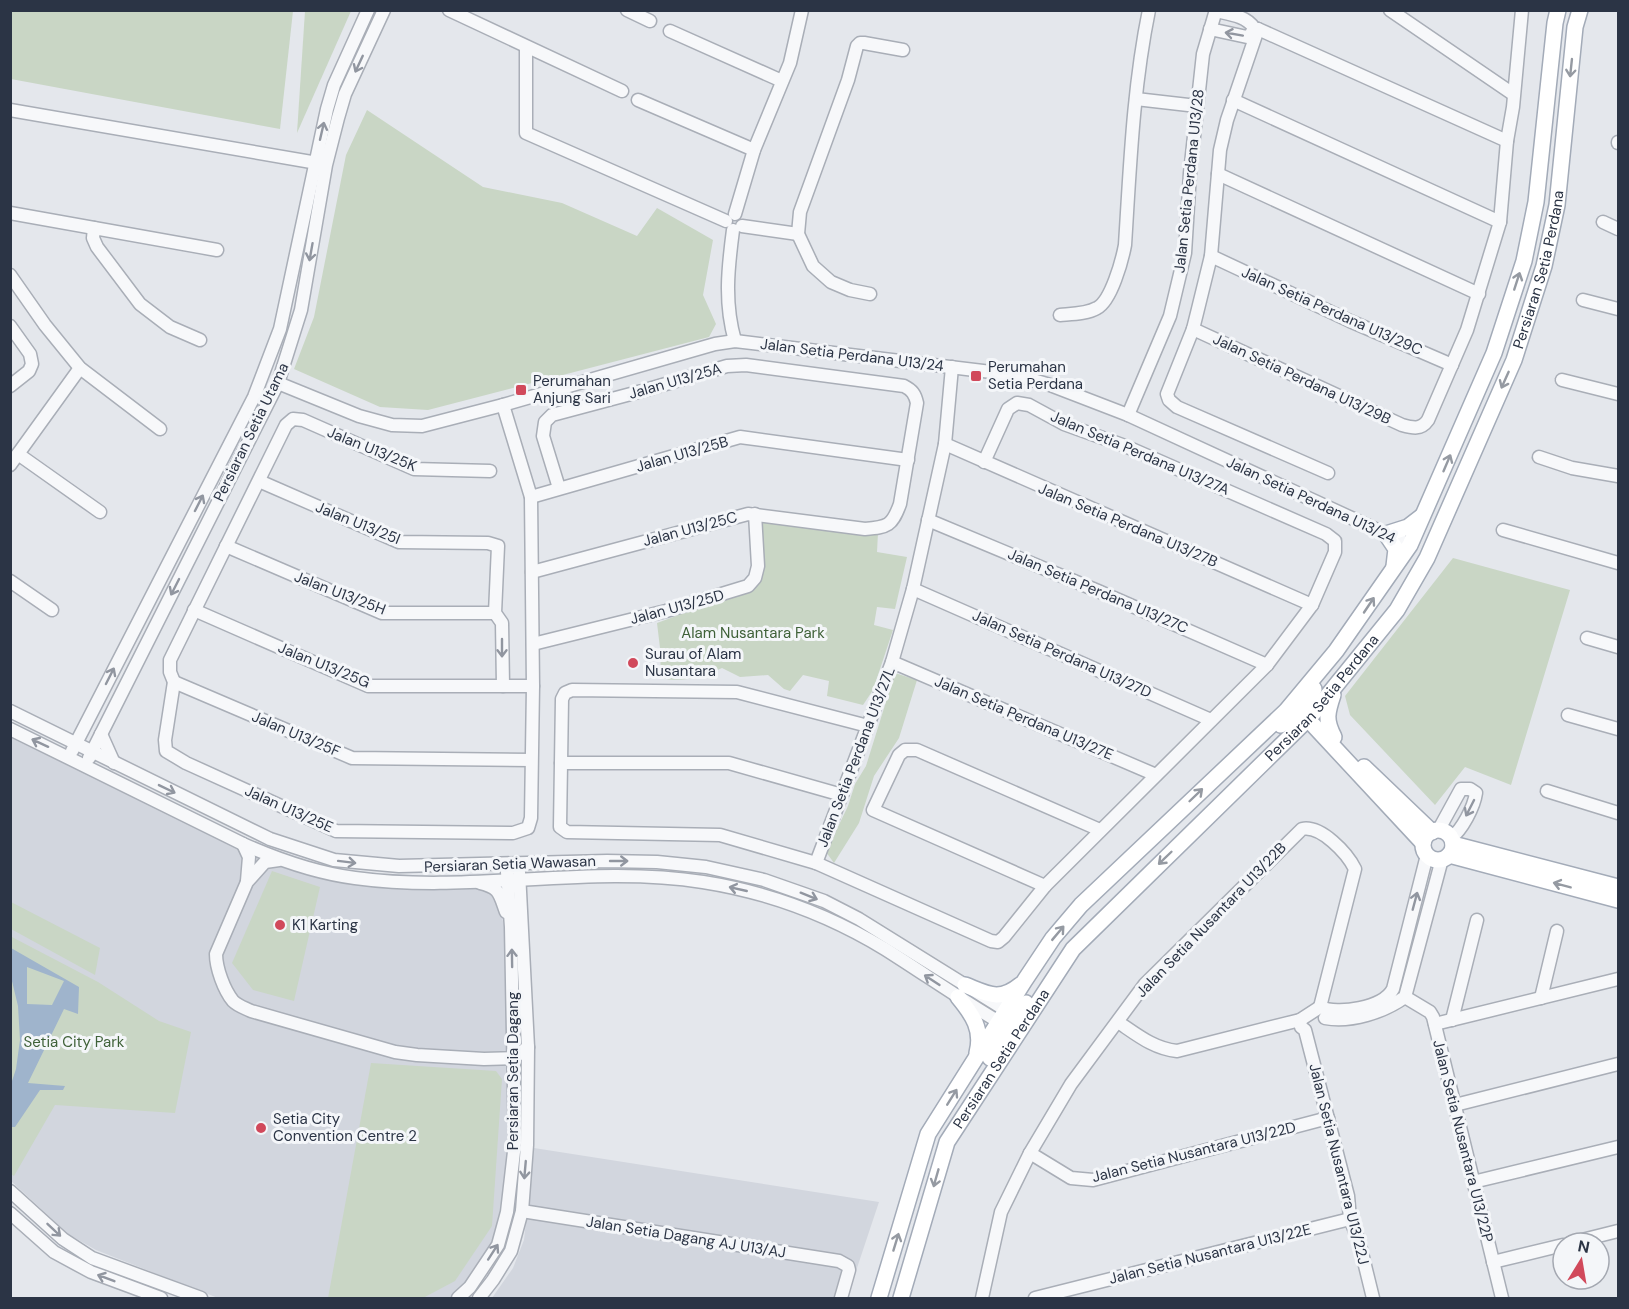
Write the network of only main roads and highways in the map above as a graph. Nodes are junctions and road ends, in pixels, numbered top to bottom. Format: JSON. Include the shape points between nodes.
{"nodes":[{"id":1,"x":1558,"y":10,"type":"edge"},
{"id":2,"x":1580,"y":10,"type":"edge"},
{"id":3,"x":1423,"y":516,"type":"junction"},
{"id":4,"x":1435,"y":540,"type":"junction"},
{"id":5,"x":1410,"y":545,"type":"junction"},
{"id":6,"x":1394,"y":569,"type":"junction"},
{"id":7,"x":1419,"y":572,"type":"junction"},
{"id":8,"x":1350,"y":631,"type":"junction"},
{"id":9,"x":1336,"y":687,"type":"junction"},
{"id":10,"x":1307,"y":716,"type":"junction"},
{"id":11,"x":1331,"y":740,"type":"junction"},
{"id":12,"x":1282,"y":745,"type":"junction"},
{"id":13,"x":1233,"y":760,"type":"junction"},
{"id":14,"x":1439,"y":845,"type":"junction"},
{"id":15,"x":1618,"y":887,"type":"edge"},
{"id":16,"x":1618,"y":900,"type":"edge"},
{"id":17,"x":1073,"y":949,"type":"junction"},
{"id":18,"x":1025,"y":980,"type":"junction"},
{"id":19,"x":1006,"y":1019,"type":"junction"},
{"id":20,"x":976,"y":1059,"type":"junction"},
{"id":21,"x":947,"y":1142,"type":"junction"},
{"id":22,"x":879,"y":1299,"type":"edge"},
{"id":23,"x":901,"y":1299,"type":"edge"}],
"edges":[{"from":3,"to":1,"type":"main road","name":"Persiaran Setia Perdana","one_way":true,"via":[[1494,353],[1524,261],[1536,202]]},
{"from":2,"to":4,"type":"main road","name":"Persiaran Setia Perdana","one_way":true,"via":[[1557,205],[1544,266],[1514,360]]},
{"from":3,"to":5,"type":"main road","name":"Persiaran Setia Perdana"},
{"from":3,"to":6,"type":"main road","via":[[1408,527],[1386,534],[1396,549]]},
{"from":4,"to":5,"type":"main road"},
{"from":4,"to":7,"type":"main road","name":"Persiaran Setia Perdana"},
{"from":5,"to":6,"type":"main road","name":"Persiaran Setia Perdana"},
{"from":5,"to":7,"type":"main road"},
{"from":8,"to":6,"type":"main road","name":"Persiaran Setia Perdana","one_way":true},
{"from":7,"to":9,"type":"main road","name":"Persiaran Setia Perdana","via":[[1397,610]]},
{"from":8,"to":10,"type":"main road","via":[[1335,662],[1309,696]]},
{"from":8,"to":13,"type":"main road","name":"Persiaran Setia Perdana","via":[[1286,711]]},
{"from":9,"to":10,"type":"main road","name":"Persiaran Setia Perdana"},
{"from":9,"to":11,"type":"main road","via":[[1327,714]]},
{"from":10,"to":11,"type":"main road"},
{"from":10,"to":12,"type":"main road","name":"Persiaran Setia Perdana"},
{"from":10,"to":13,"type":"main road","via":[[1292,717],[1254,749]]},
{"from":11,"to":12,"type":"main road","via":[[1300,737]]},
{"from":11,"to":14,"type":"main road"},
{"from":12,"to":17,"type":"main road","name":"Persiaran Setia Perdana","one_way":true},
{"from":18,"to":13,"type":"main road","name":"Persiaran Setia Perdana","one_way":true,"via":[[1081,905]]},
{"from":14,"to":15,"type":"main road","one_way":true},
{"from":16,"to":14,"type":"main road","one_way":true},
{"from":17,"to":19,"type":"main road","via":[[1054,964]]},
{"from":17,"to":21,"type":"main road","name":"Persiaran Setia Perdana"},
{"from":18,"to":19,"type":"main road","name":"Persiaran Setia Perdana"},
{"from":18,"to":20,"type":"main road","via":[[1002,996],[962,991],[978,1026],[980,1043]]},
{"from":19,"to":20,"type":"main road","name":"Persiaran Setia Perdana"},
{"from":19,"to":21,"type":"main road"},
{"from":22,"to":20,"type":"main road","name":"Persiaran Setia Perdana","one_way":true,"via":[[928,1134]]},
{"from":21,"to":23,"type":"main road","name":"Persiaran Setia Perdana","one_way":true}]}
